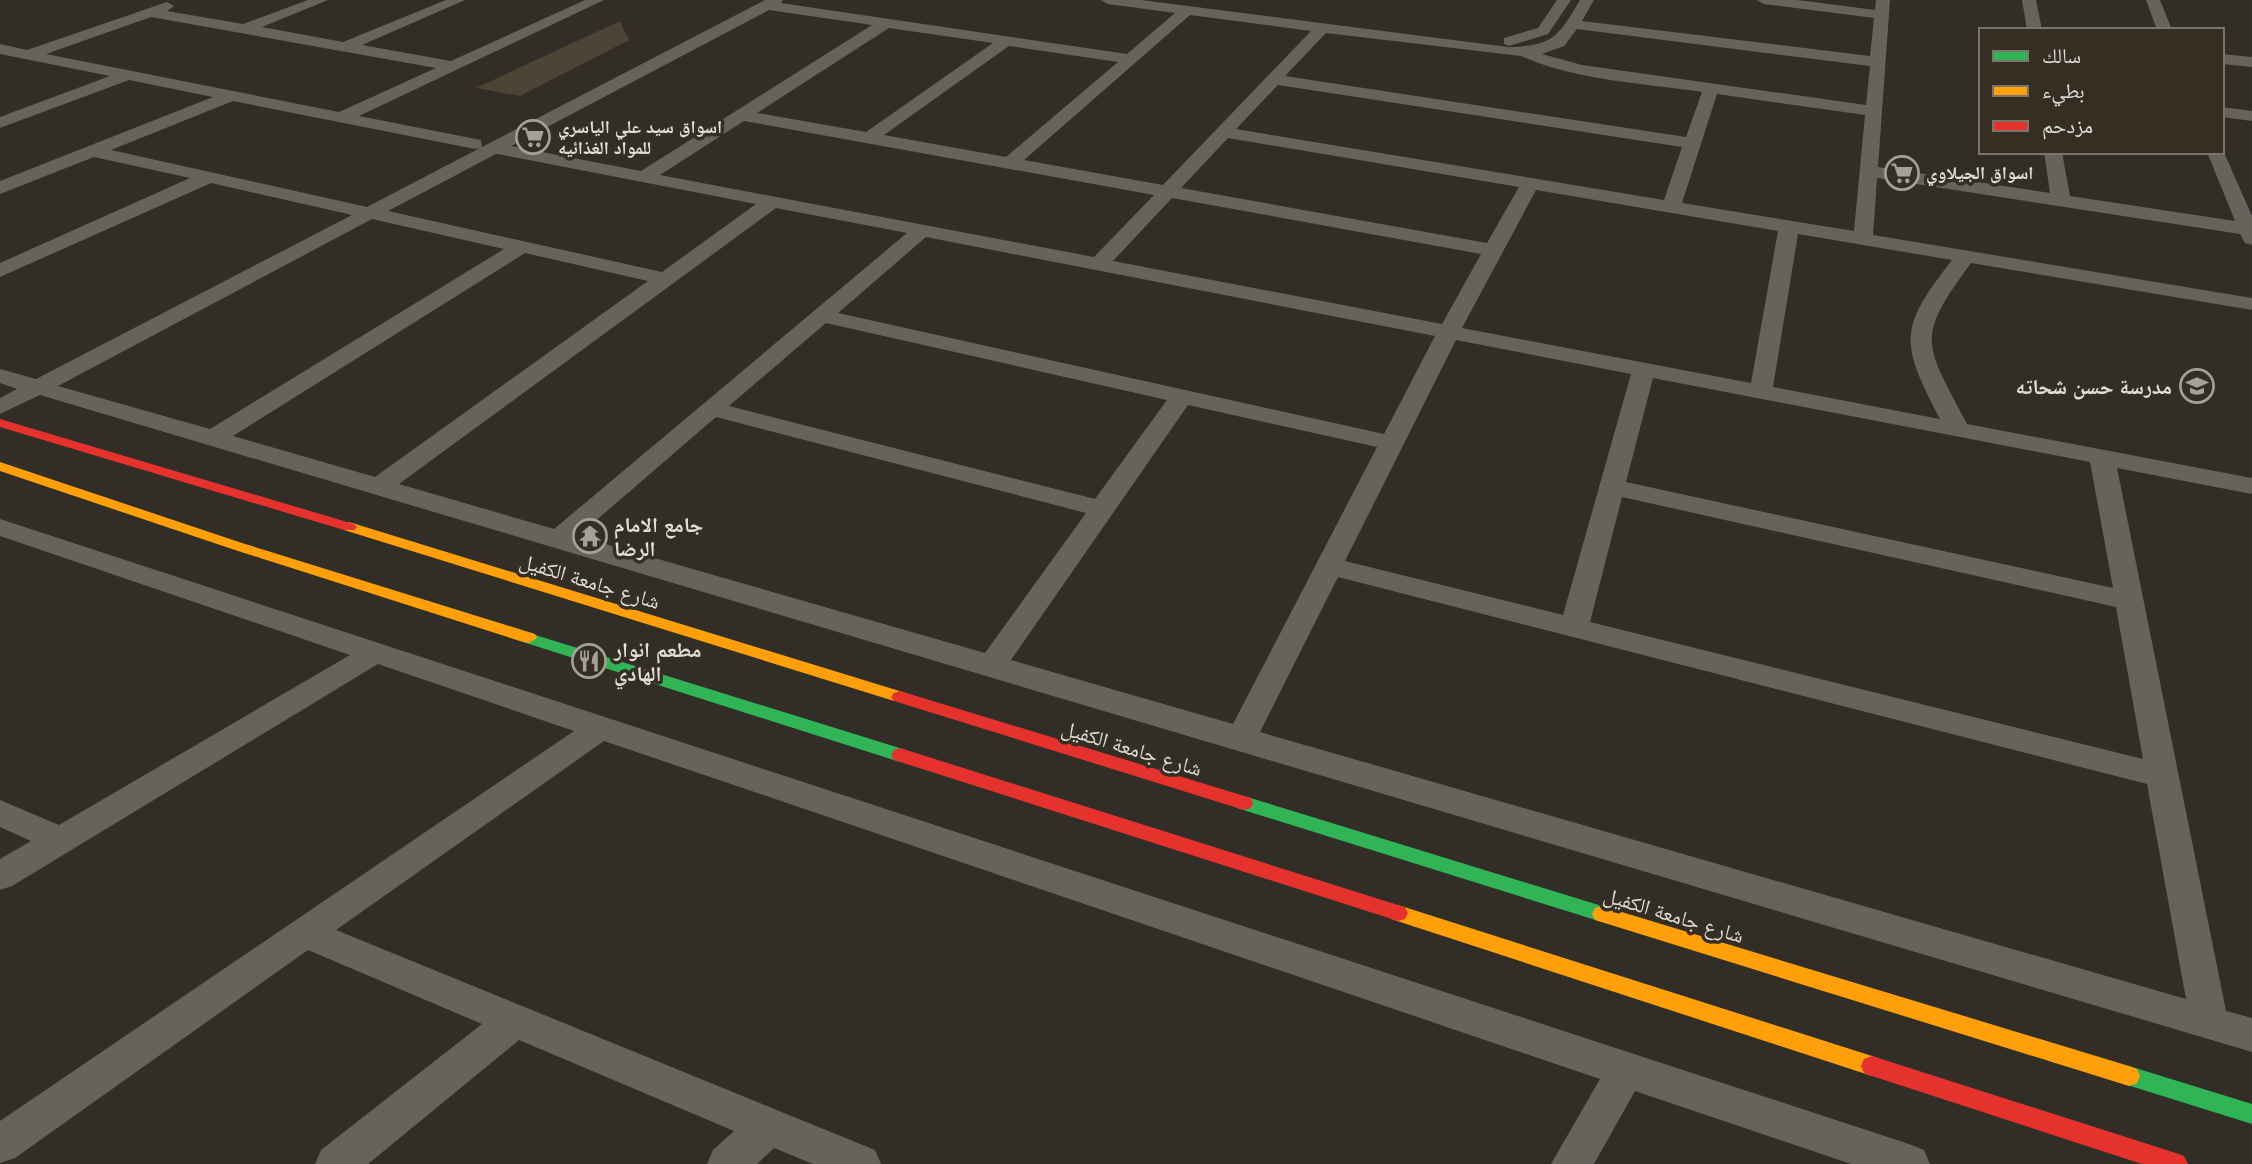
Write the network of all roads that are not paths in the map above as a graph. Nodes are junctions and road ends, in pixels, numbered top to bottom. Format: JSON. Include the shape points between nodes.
{"nodes":[{"id":1,"x":185,"y":0,"type":"edge"},
{"id":2,"x":321,"y":0,"type":"edge"},
{"id":3,"x":458,"y":0,"type":"edge"},
{"id":4,"x":597,"y":0,"type":"edge"},
{"id":5,"x":1108,"y":0,"type":"edge"},
{"id":6,"x":1157,"y":0,"type":"edge"},
{"id":7,"x":1564,"y":0,"type":"edge"},
{"id":8,"x":1587,"y":0,"type":"edge"},
{"id":9,"x":1764,"y":0,"type":"edge"},
{"id":10,"x":2029,"y":0,"type":"edge"},
{"id":11,"x":2153,"y":0,"type":"edge"},
{"id":12,"x":757,"y":2,"type":"edge"},
{"id":13,"x":1883,"y":7,"type":"edge"},
{"id":14,"x":1186,"y":11,"type":"junction"},
{"id":15,"x":150,"y":12,"type":"junction"},
{"id":16,"x":886,"y":23,"type":"junction"},
{"id":17,"x":1573,"y":24,"type":"junction"},
{"id":18,"x":2035,"y":28,"type":"edge"},
{"id":19,"x":2164,"y":28,"type":"edge"},
{"id":20,"x":244,"y":29,"type":"junction"},
{"id":21,"x":1321,"y":29,"type":"junction"},
{"id":22,"x":1006,"y":41,"type":"junction"},
{"id":23,"x":344,"y":47,"type":"junction"},
{"id":24,"x":0,"y":49,"type":"edge"},
{"id":25,"x":1525,"y":52,"type":"junction"},
{"id":26,"x":27,"y":55,"type":"junction"},
{"id":27,"x":1130,"y":59,"type":"junction"},
{"id":28,"x":2224,"y":59,"type":"edge"},
{"id":29,"x":1879,"y":62,"type":"junction"},
{"id":30,"x":2252,"y":62,"type":"edge"},
{"id":31,"x":453,"y":66,"type":"junction"},
{"id":32,"x":127,"y":75,"type":"junction"},
{"id":33,"x":1273,"y":79,"type":"junction"},
{"id":34,"x":1711,"y":88,"type":"junction"},
{"id":35,"x":232,"y":96,"type":"junction"},
{"id":36,"x":1874,"y":111,"type":"junction"},
{"id":37,"x":2224,"y":112,"type":"edge"},
{"id":38,"x":741,"y":115,"type":"junction"},
{"id":39,"x":2252,"y":116,"type":"edge"},
{"id":40,"x":342,"y":117,"type":"junction"},
{"id":41,"x":0,"y":123,"type":"edge"},
{"id":42,"x":1224,"y":132,"type":"junction"},
{"id":43,"x":869,"y":138,"type":"junction"},
{"id":44,"x":475,"y":144,"type":"junction"},
{"id":45,"x":1692,"y":144,"type":"junction"},
{"id":46,"x":498,"y":149,"type":"junction"},
{"id":47,"x":92,"y":151,"type":"junction"},
{"id":48,"x":2053,"y":154,"type":"edge"},
{"id":49,"x":2217,"y":154,"type":"edge"},
{"id":50,"x":1010,"y":163,"type":"junction"},
{"id":51,"x":1869,"y":171,"type":"junction"},
{"id":52,"x":209,"y":177,"type":"junction"},
{"id":53,"x":644,"y":177,"type":"junction"},
{"id":54,"x":1530,"y":183,"type":"junction"},
{"id":55,"x":0,"y":188,"type":"edge"},
{"id":56,"x":1168,"y":191,"type":"junction"},
{"id":57,"x":773,"y":201,"type":"junction"},
{"id":58,"x":2061,"y":201,"type":"junction"},
{"id":59,"x":1671,"y":206,"type":"junction"},
{"id":60,"x":350,"y":208,"type":"junction"},
{"id":61,"x":372,"y":214,"type":"junction"},
{"id":62,"x":1789,"y":226,"type":"junction"},
{"id":63,"x":923,"y":230,"type":"junction"},
{"id":64,"x":2251,"y":233,"type":"edge"},
{"id":65,"x":1863,"y":239,"type":"junction"},
{"id":66,"x":522,"y":247,"type":"junction"},
{"id":67,"x":1494,"y":250,"type":"junction"},
{"id":68,"x":1966,"y":256,"type":"junction"},
{"id":69,"x":1099,"y":264,"type":"junction"},
{"id":70,"x":0,"y":271,"type":"edge"},
{"id":71,"x":666,"y":279,"type":"junction"},
{"id":72,"x":2252,"y":304,"type":"edge"},
{"id":73,"x":822,"y":316,"type":"junction"},
{"id":74,"x":1449,"y":331,"type":"junction"},
{"id":75,"x":1644,"y":369,"type":"junction"},
{"id":76,"x":14,"y":383,"type":"edge"},
{"id":77,"x":1761,"y":391,"type":"junction"},
{"id":78,"x":1182,"y":397,"type":"junction"},
{"id":79,"x":0,"y":407,"type":"edge"},
{"id":80,"x":712,"y":409,"type":"junction"},
{"id":81,"x":0,"y":423,"type":"edge"},
{"id":82,"x":1957,"y":429,"type":"junction"},
{"id":83,"x":213,"y":438,"type":"junction"},
{"id":84,"x":1391,"y":443,"type":"junction"},
{"id":85,"x":2102,"y":457,"type":"junction"},
{"id":86,"x":0,"y":466,"type":"edge"},
{"id":87,"x":2252,"y":485,"type":"edge"},
{"id":88,"x":379,"y":486,"type":"junction"},
{"id":89,"x":1612,"y":487,"type":"junction"},
{"id":90,"x":161,"y":503,"type":"dead end"},
{"id":91,"x":126,"y":509,"type":"junction"},
{"id":92,"x":1102,"y":509,"type":"junction"},
{"id":93,"x":293,"y":510,"type":"junction"},
{"id":94,"x":253,"y":515,"type":"dead end"},
{"id":95,"x":237,"y":526,"type":"dead end"},
{"id":96,"x":0,"y":527,"type":"edge"},
{"id":97,"x":558,"y":539,"type":"junction"},
{"id":98,"x":237,"y":546,"type":"junction"},
{"id":99,"x":1329,"y":566,"type":"junction"},
{"id":100,"x":2127,"y":600,"type":"junction"},
{"id":101,"x":1574,"y":628,"type":"junction"},
{"id":102,"x":375,"y":653,"type":"junction"},
{"id":103,"x":991,"y":666,"type":"junction"},
{"id":104,"x":600,"y":727,"type":"junction"},
{"id":105,"x":1241,"y":739,"type":"junction"},
{"id":106,"x":2160,"y":775,"type":"junction"},
{"id":107,"x":0,"y":813,"type":"edge"},
{"id":108,"x":61,"y":840,"type":"junction"},
{"id":109,"x":0,"y":876,"type":"edge"},
{"id":110,"x":304,"y":933,"type":"junction"},
{"id":111,"x":516,"y":1020,"type":"junction"},
{"id":112,"x":2208,"y":1023,"type":"junction"},
{"id":113,"x":2252,"y":1035,"type":"edge"},
{"id":114,"x":1626,"y":1070,"type":"junction"},
{"id":115,"x":2252,"y":1114,"type":"edge"},
{"id":116,"x":768,"y":1126,"type":"junction"},
{"id":117,"x":0,"y":1144,"type":"edge"},
{"id":118,"x":336,"y":1164,"type":"edge"},
{"id":119,"x":728,"y":1164,"type":"edge"},
{"id":120,"x":860,"y":1164,"type":"edge"},
{"id":121,"x":1573,"y":1164,"type":"edge"},
{"id":122,"x":1909,"y":1164,"type":"edge"},
{"id":123,"x":2176,"y":1164,"type":"edge"}],
"edges":[{"from":1,"to":15,"type":"street"},
{"from":2,"to":20,"type":"street"},
{"from":3,"to":23,"type":"street"},
{"from":4,"to":31,"type":"street"},
{"from":5,"to":14,"type":"street"},
{"from":6,"to":7,"type":"street","via":[[1485,42],[1520,40],[1543,32]]},
{"from":8,"to":17,"type":"street"},
{"from":9,"to":13,"type":"street"},
{"from":10,"to":18,"type":"street"},
{"from":11,"to":19,"type":"street"},
{"from":12,"to":16,"type":"street"},
{"from":12,"to":44,"type":"street"},
{"from":12,"to":46,"type":"street"},
{"from":13,"to":29,"type":"street"},
{"from":14,"to":21,"type":"street"},
{"from":14,"to":27,"type":"street"},
{"from":15,"to":20,"type":"street"},
{"from":15,"to":26,"type":"street"},
{"from":16,"to":22,"type":"street"},
{"from":16,"to":38,"type":"street"},
{"from":17,"to":25,"type":"street","via":[[1555,47]]},
{"from":17,"to":29,"type":"street"},
{"from":20,"to":23,"type":"street"},
{"from":21,"to":25,"type":"street"},
{"from":21,"to":33,"type":"street"},
{"from":22,"to":27,"type":"street"},
{"from":22,"to":43,"type":"street"},
{"from":23,"to":31,"type":"street"},
{"from":24,"to":26,"type":"street"},
{"from":25,"to":34,"type":"street","via":[[1565,67]]},
{"from":26,"to":32,"type":"street"},
{"from":27,"to":50,"type":"street"},
{"from":28,"to":30,"type":"street"},
{"from":29,"to":36,"type":"street"},
{"from":31,"to":40,"type":"street"},
{"from":32,"to":35,"type":"street"},
{"from":32,"to":41,"type":"street"},
{"from":33,"to":42,"type":"street"},
{"from":33,"to":45,"type":"street"},
{"from":34,"to":36,"type":"street"},
{"from":34,"to":45,"type":"street"},
{"from":35,"to":40,"type":"street"},
{"from":35,"to":47,"type":"street"},
{"from":36,"to":51,"type":"street"},
{"from":37,"to":39,"type":"street"},
{"from":38,"to":43,"type":"street"},
{"from":38,"to":53,"type":"street"},
{"from":40,"to":44,"type":"street"},
{"from":42,"to":54,"type":"street"},
{"from":42,"to":56,"type":"street"},
{"from":43,"to":50,"type":"street"},
{"from":44,"to":60,"type":"street"},
{"from":45,"to":59,"type":"street"},
{"from":46,"to":53,"type":"street"},
{"from":46,"to":61,"type":"street"},
{"from":47,"to":52,"type":"street"},
{"from":47,"to":55,"type":"street"},
{"from":48,"to":58,"type":"street"},
{"from":49,"to":64,"type":"street"},
{"from":50,"to":56,"type":"street"},
{"from":51,"to":58,"type":"street"},
{"from":51,"to":65,"type":"street"},
{"from":52,"to":60,"type":"street"},
{"from":52,"to":70,"type":"street"},
{"from":53,"to":57,"type":"street"},
{"from":54,"to":59,"type":"street"},
{"from":54,"to":67,"type":"street"},
{"from":56,"to":67,"type":"street"},
{"from":56,"to":69,"type":"street"},
{"from":57,"to":63,"type":"street"},
{"from":57,"to":71,"type":"street"},
{"from":58,"to":64,"type":"street"},
{"from":59,"to":62,"type":"street"},
{"from":60,"to":61,"type":"street"},
{"from":60,"to":76,"type":"street"},
{"from":61,"to":66,"type":"street"},
{"from":61,"to":76,"type":"street"},
{"from":62,"to":65,"type":"street"},
{"from":62,"to":77,"type":"street"},
{"from":63,"to":69,"type":"street"},
{"from":63,"to":73,"type":"street"},
{"from":65,"to":68,"type":"street"},
{"from":66,"to":71,"type":"street"},
{"from":66,"to":83,"type":"street"},
{"from":67,"to":74,"type":"street"},
{"from":68,"to":72,"type":"street"},
{"from":68,"to":82,"type":"street","via":[[1922,325],[1922,355]]},
{"from":69,"to":74,"type":"street"},
{"from":71,"to":88,"type":"street"},
{"from":73,"to":78,"type":"street"},
{"from":73,"to":80,"type":"street"},
{"from":74,"to":75,"type":"street"},
{"from":74,"to":84,"type":"street"},
{"from":75,"to":77,"type":"street"},
{"from":75,"to":89,"type":"street"},
{"from":76,"to":79,"type":"street"},
{"from":76,"to":83,"type":"street"},
{"from":77,"to":82,"type":"street"},
{"from":78,"to":84,"type":"street"},
{"from":78,"to":92,"type":"street"},
{"from":80,"to":92,"type":"street"},
{"from":80,"to":97,"type":"street"},
{"from":81,"to":93,"type":"main road","name":"شارع جامعة الكفيل","via":[[181,486]]},
{"from":82,"to":85,"type":"street"},
{"from":83,"to":88,"type":"street"},
{"from":84,"to":99,"type":"street"},
{"from":85,"to":87,"type":"street"},
{"from":85,"to":100,"type":"street"},
{"from":86,"to":91,"type":"main road"},
{"from":88,"to":97,"type":"street"},
{"from":89,"to":100,"type":"street"},
{"from":89,"to":101,"type":"street"},
{"from":90,"to":91,"type":"main road"},
{"from":91,"to":98,"type":"main road"},
{"from":92,"to":103,"type":"street"},
{"from":93,"to":94,"type":"main road"},
{"from":93,"to":115,"type":"main road","name":"شارع جامعة الكفيل"},
{"from":95,"to":98,"type":"main road","via":[[230,537]]},
{"from":96,"to":102,"type":"street"},
{"from":97,"to":103,"type":"street"},
{"from":98,"to":123,"type":"main road"},
{"from":99,"to":101,"type":"street"},
{"from":99,"to":105,"type":"street"},
{"from":100,"to":106,"type":"street"},
{"from":101,"to":106,"type":"street"},
{"from":102,"to":104,"type":"street"},
{"from":102,"to":108,"type":"street"},
{"from":103,"to":105,"type":"street"},
{"from":104,"to":110,"type":"street"},
{"from":104,"to":114,"type":"street"},
{"from":105,"to":112,"type":"street"},
{"from":106,"to":112,"type":"street"},
{"from":107,"to":108,"type":"street"},
{"from":108,"to":109,"type":"street"},
{"from":110,"to":111,"type":"street"},
{"from":110,"to":117,"type":"street"},
{"from":111,"to":116,"type":"street"},
{"from":111,"to":118,"type":"street"},
{"from":112,"to":113,"type":"street"},
{"from":114,"to":121,"type":"street"},
{"from":114,"to":122,"type":"street"},
{"from":116,"to":119,"type":"street"},
{"from":116,"to":120,"type":"street"}]}
